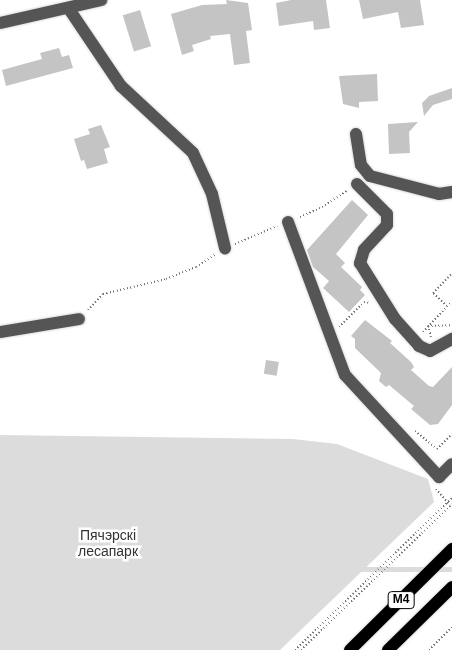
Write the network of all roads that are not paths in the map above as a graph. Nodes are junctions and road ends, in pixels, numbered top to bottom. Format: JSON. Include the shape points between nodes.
{"nodes":[{"id":1,"x":101,"y":0,"type":"edge"},
{"id":2,"x":69,"y":9,"type":"junction"},
{"id":3,"x":0,"y":23,"type":"edge"},
{"id":4,"x":356,"y":134,"type":"dead end"},
{"id":5,"x":357,"y":184,"type":"road end"},
{"id":6,"x":452,"y":192,"type":"edge"},
{"id":7,"x":288,"y":222,"type":"road end"},
{"id":8,"x":225,"y":248,"type":"road end"},
{"id":9,"x":79,"y":319,"type":"road end"},
{"id":10,"x":0,"y":332,"type":"edge"},
{"id":11,"x":452,"y":339,"type":"edge"},
{"id":12,"x":452,"y":464,"type":"edge"},
{"id":13,"x":452,"y":549,"type":"edge"},
{"id":14,"x":452,"y":586,"type":"edge"},
{"id":15,"x":350,"y":650,"type":"edge"},
{"id":16,"x":388,"y":650,"type":"edge"}],
"edges":[{"from":1,"to":2,"type":"street"},
{"from":2,"to":3,"type":"street"},
{"from":2,"to":8,"type":"street","via":[[121,86],[193,153],[212,194]]},
{"from":4,"to":6,"type":"street","via":[[361,165],[370,176],[439,194]]},
{"from":5,"to":11,"type":"street","via":[[387,214],[387,225],[364,250],[360,263],[395,319],[414,341],[430,351]]},
{"from":7,"to":12,"type":"street","via":[[345,375],[439,477]]},
{"from":9,"to":10,"type":"street"},
{"from":13,"to":15,"type":"main road","number":"М4"},
{"from":14,"to":16,"type":"main road","number":"М4"}]}
